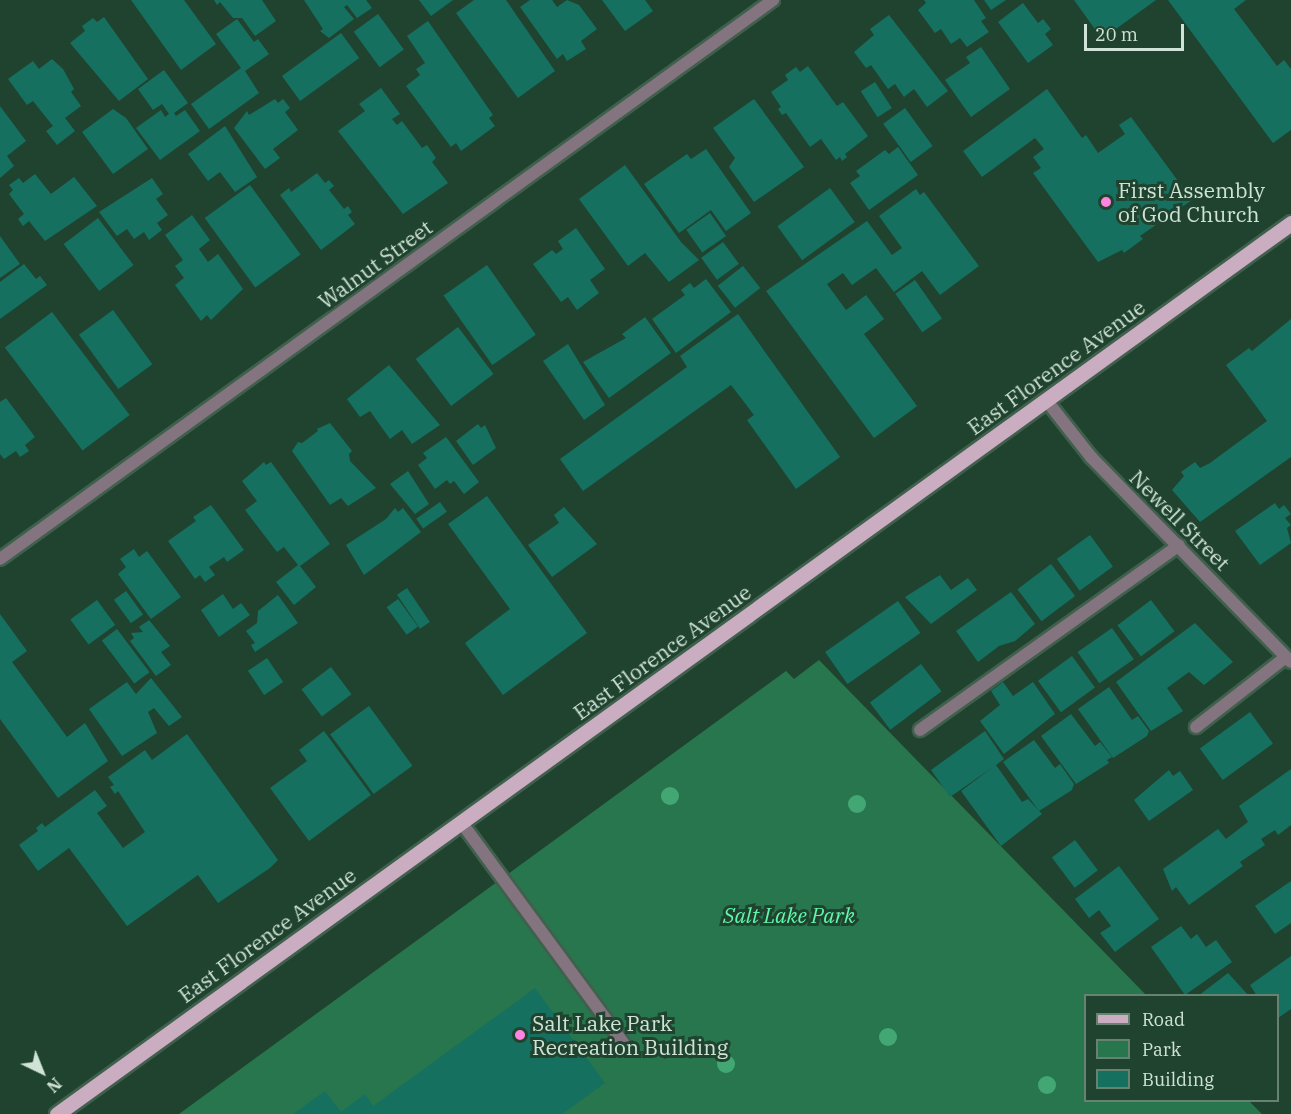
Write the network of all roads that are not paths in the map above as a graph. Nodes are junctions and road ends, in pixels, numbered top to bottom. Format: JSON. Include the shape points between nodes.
{"nodes":[{"id":1,"x":773,"y":0,"type":"edge"},
{"id":2,"x":1291,"y":223,"type":"edge"},
{"id":3,"x":1046,"y":400,"type":"junction"},
{"id":4,"x":1179,"y":546,"type":"junction"},
{"id":5,"x":0,"y":559,"type":"edge"},
{"id":6,"x":1288,"y":660,"type":"edge"},
{"id":7,"x":1196,"y":727,"type":"dead end"},
{"id":8,"x":920,"y":730,"type":"dead end"},
{"id":9,"x":461,"y":822,"type":"junction"},
{"id":10,"x":627,"y":1047,"type":"dead end"},
{"id":11,"x":57,"y":1114,"type":"edge"}],
"edges":[{"from":1,"to":5,"type":"street","name":"Walnut Street"},
{"from":2,"to":3,"type":"main road","name":"East Florence Avenue"},
{"from":3,"to":4,"type":"street","name":"Newell Street","via":[[1091,457]]},
{"from":3,"to":9,"type":"main road","name":"East Florence Avenue"},
{"from":4,"to":6,"type":"street","name":"Newell Street"},
{"from":4,"to":8,"type":"street"},
{"from":6,"to":7,"type":"street"},
{"from":9,"to":10,"type":"street"},
{"from":9,"to":11,"type":"main road","name":"East Florence Avenue"}]}
